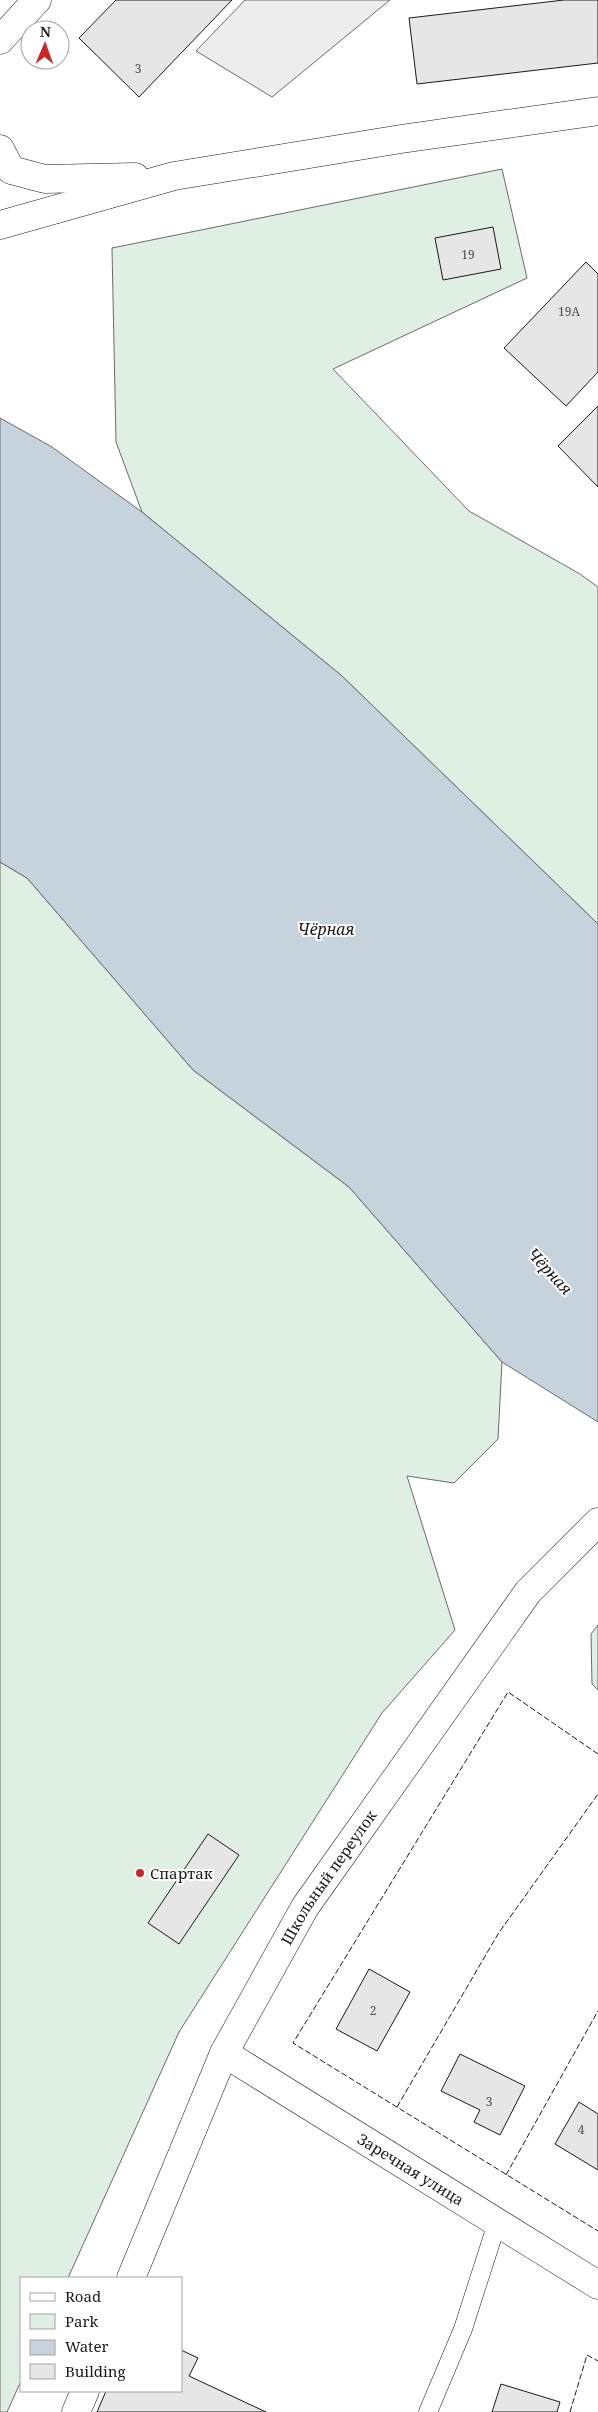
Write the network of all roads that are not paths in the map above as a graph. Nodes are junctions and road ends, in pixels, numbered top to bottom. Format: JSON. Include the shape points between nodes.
{"nodes":[{"id":1,"x":37,"y":0,"type":"edge"},
{"id":2,"x":0,"y":40,"type":"edge"},
{"id":3,"x":598,"y":111,"type":"edge"},
{"id":4,"x":0,"y":149,"type":"edge"},
{"id":5,"x":174,"y":176,"type":"junction"},
{"id":6,"x":0,"y":225,"type":"edge"},
{"id":7,"x":598,"y":1522,"type":"edge"},
{"id":8,"x":224,"y":2053,"type":"junction"},
{"id":9,"x":497,"y":2223,"type":"junction"},
{"id":10,"x":131,"y":2277,"type":"edge"},
{"id":11,"x":598,"y":2285,"type":"edge"},
{"id":12,"x":85,"y":2392,"type":"edge"},
{"id":13,"x":76,"y":2412,"type":"edge"},
{"id":14,"x":428,"y":2412,"type":"edge"}],
"edges":[{"from":1,"to":2,"type":"street"},
{"from":3,"to":5,"type":"street"},
{"from":4,"to":5,"type":"street","via":[[11,170],[45,178]]},
{"from":5,"to":6,"type":"street"},
{"from":7,"to":8,"type":"street","name":"Школьный переулок","via":[[528,1592],[305,1907]]},
{"from":8,"to":9,"type":"street","name":"Заречная улица"},
{"from":8,"to":10,"type":"street","name":"Школьный переулок"},
{"from":9,"to":11,"type":"street","name":"Заречная улица"},
{"from":9,"to":14,"type":"lane","via":[[463,2329]]},
{"from":12,"to":13,"type":"street"}]}
